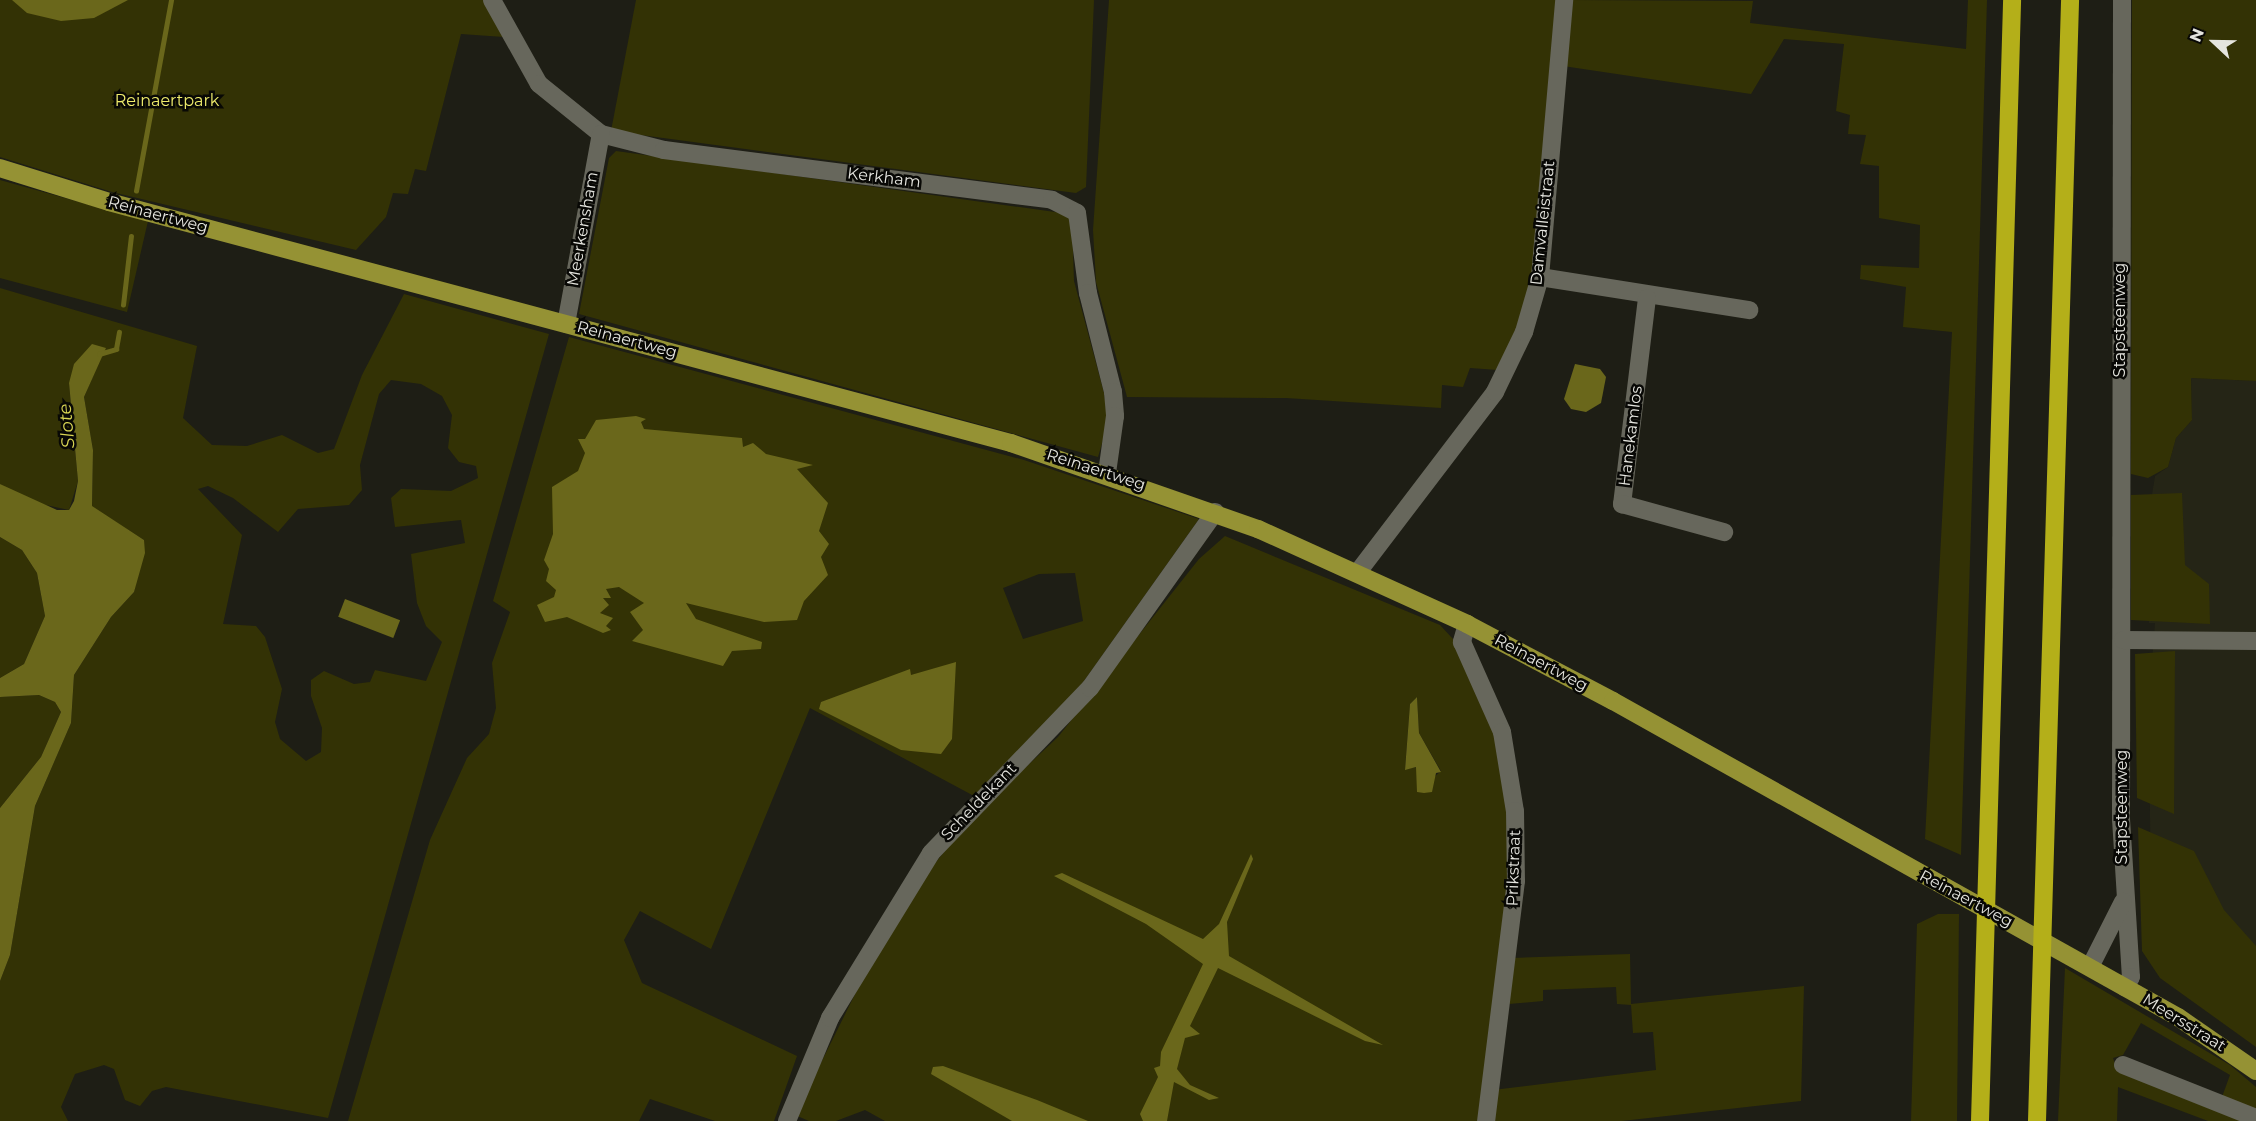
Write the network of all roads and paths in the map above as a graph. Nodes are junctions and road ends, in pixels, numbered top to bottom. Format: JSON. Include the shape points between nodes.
{"nodes":[{"id":1,"x":492,"y":0,"type":"edge"},
{"id":2,"x":1564,"y":0,"type":"edge"},
{"id":3,"x":2012,"y":0,"type":"edge"},
{"id":4,"x":2070,"y":0,"type":"edge"},
{"id":5,"x":2122,"y":0,"type":"edge"},
{"id":6,"x":601,"y":134,"type":"junction"},
{"id":7,"x":0,"y":168,"type":"edge"},
{"id":8,"x":1540,"y":277,"type":"junction"},
{"id":9,"x":1647,"y":298,"type":"junction"},
{"id":10,"x":1749,"y":310,"type":"dead end"},
{"id":11,"x":566,"y":324,"type":"junction"},
{"id":12,"x":1107,"y":473,"type":"junction"},
{"id":13,"x":1215,"y":512,"type":"junction"},
{"id":14,"x":1724,"y":532,"type":"dead end"},
{"id":15,"x":1358,"y":572,"type":"junction"},
{"id":16,"x":1467,"y":624,"type":"junction"},
{"id":17,"x":2123,"y":640,"type":"junction"},
{"id":18,"x":2256,"y":641,"type":"edge"},
{"id":19,"x":2123,"y":902,"type":"junction"},
{"id":20,"x":2090,"y":967,"type":"junction"},
{"id":21,"x":2118,"y":983,"type":"junction"},
{"id":22,"x":2123,"y":1065,"type":"dead end"},
{"id":23,"x":2256,"y":1071,"type":"edge"},
{"id":24,"x":2256,"y":1118,"type":"edge"},
{"id":25,"x":787,"y":1121,"type":"edge"},
{"id":26,"x":1486,"y":1121,"type":"edge"},
{"id":27,"x":1980,"y":1121,"type":"edge"},
{"id":28,"x":2037,"y":1121,"type":"edge"}],
"edges":[{"from":1,"to":6,"type":"street","name":"Kerkham","via":[[539,84]]},
{"from":2,"to":8,"type":"street","name":"Damvalleistraat"},
{"from":3,"to":27,"type":"highway"},
{"from":4,"to":28,"type":"highway"},
{"from":5,"to":17,"type":"street","name":"Stapsteenweg"},
{"from":6,"to":11,"type":"street","name":"Meerkensham"},
{"from":6,"to":12,"type":"street","name":"Kerkham","via":[[646,147],[1066,205],[1081,222],[1088,293],[1113,392],[1115,416]]},
{"from":7,"to":11,"type":"main road","name":"Reinaertweg"},
{"from":8,"to":9,"type":"street"},
{"from":8,"to":15,"type":"street","name":"Damvalleistraat","via":[[1524,332],[1495,392]]},
{"from":9,"to":10,"type":"street"},
{"from":9,"to":14,"type":"street","name":"Hanekamlos","via":[[1622,504]]},
{"from":11,"to":12,"type":"main road","name":"Reinaertweg"},
{"from":12,"to":13,"type":"main road","name":"Reinaertweg"},
{"from":13,"to":15,"type":"main road","name":"Reinaertweg"},
{"from":13,"to":25,"type":"street","name":"Scheldekant","via":[[1090,688],[931,853],[830,1018]]},
{"from":15,"to":16,"type":"main road","name":"Reinaertweg"},
{"from":16,"to":20,"type":"main road","name":"Reinaertweg"},
{"from":16,"to":26,"type":"street","name":"Prikstraat","via":[[1462,642],[1502,732],[1515,811],[1516,881]]},
{"from":17,"to":18,"type":"street"},
{"from":17,"to":19,"type":"street","name":"Stapsteenweg"},
{"from":19,"to":20,"type":"street","name":"Stapsteenweg"},
{"from":19,"to":21,"type":"street","name":"Stapsteenweg","via":[[2130,954]]},
{"from":20,"to":21,"type":"main road","name":"Reinaertweg"},
{"from":21,"to":23,"type":"main road","name":"Meersstraat","via":[[2213,1038]]},
{"from":22,"to":24,"type":"street"}]}
